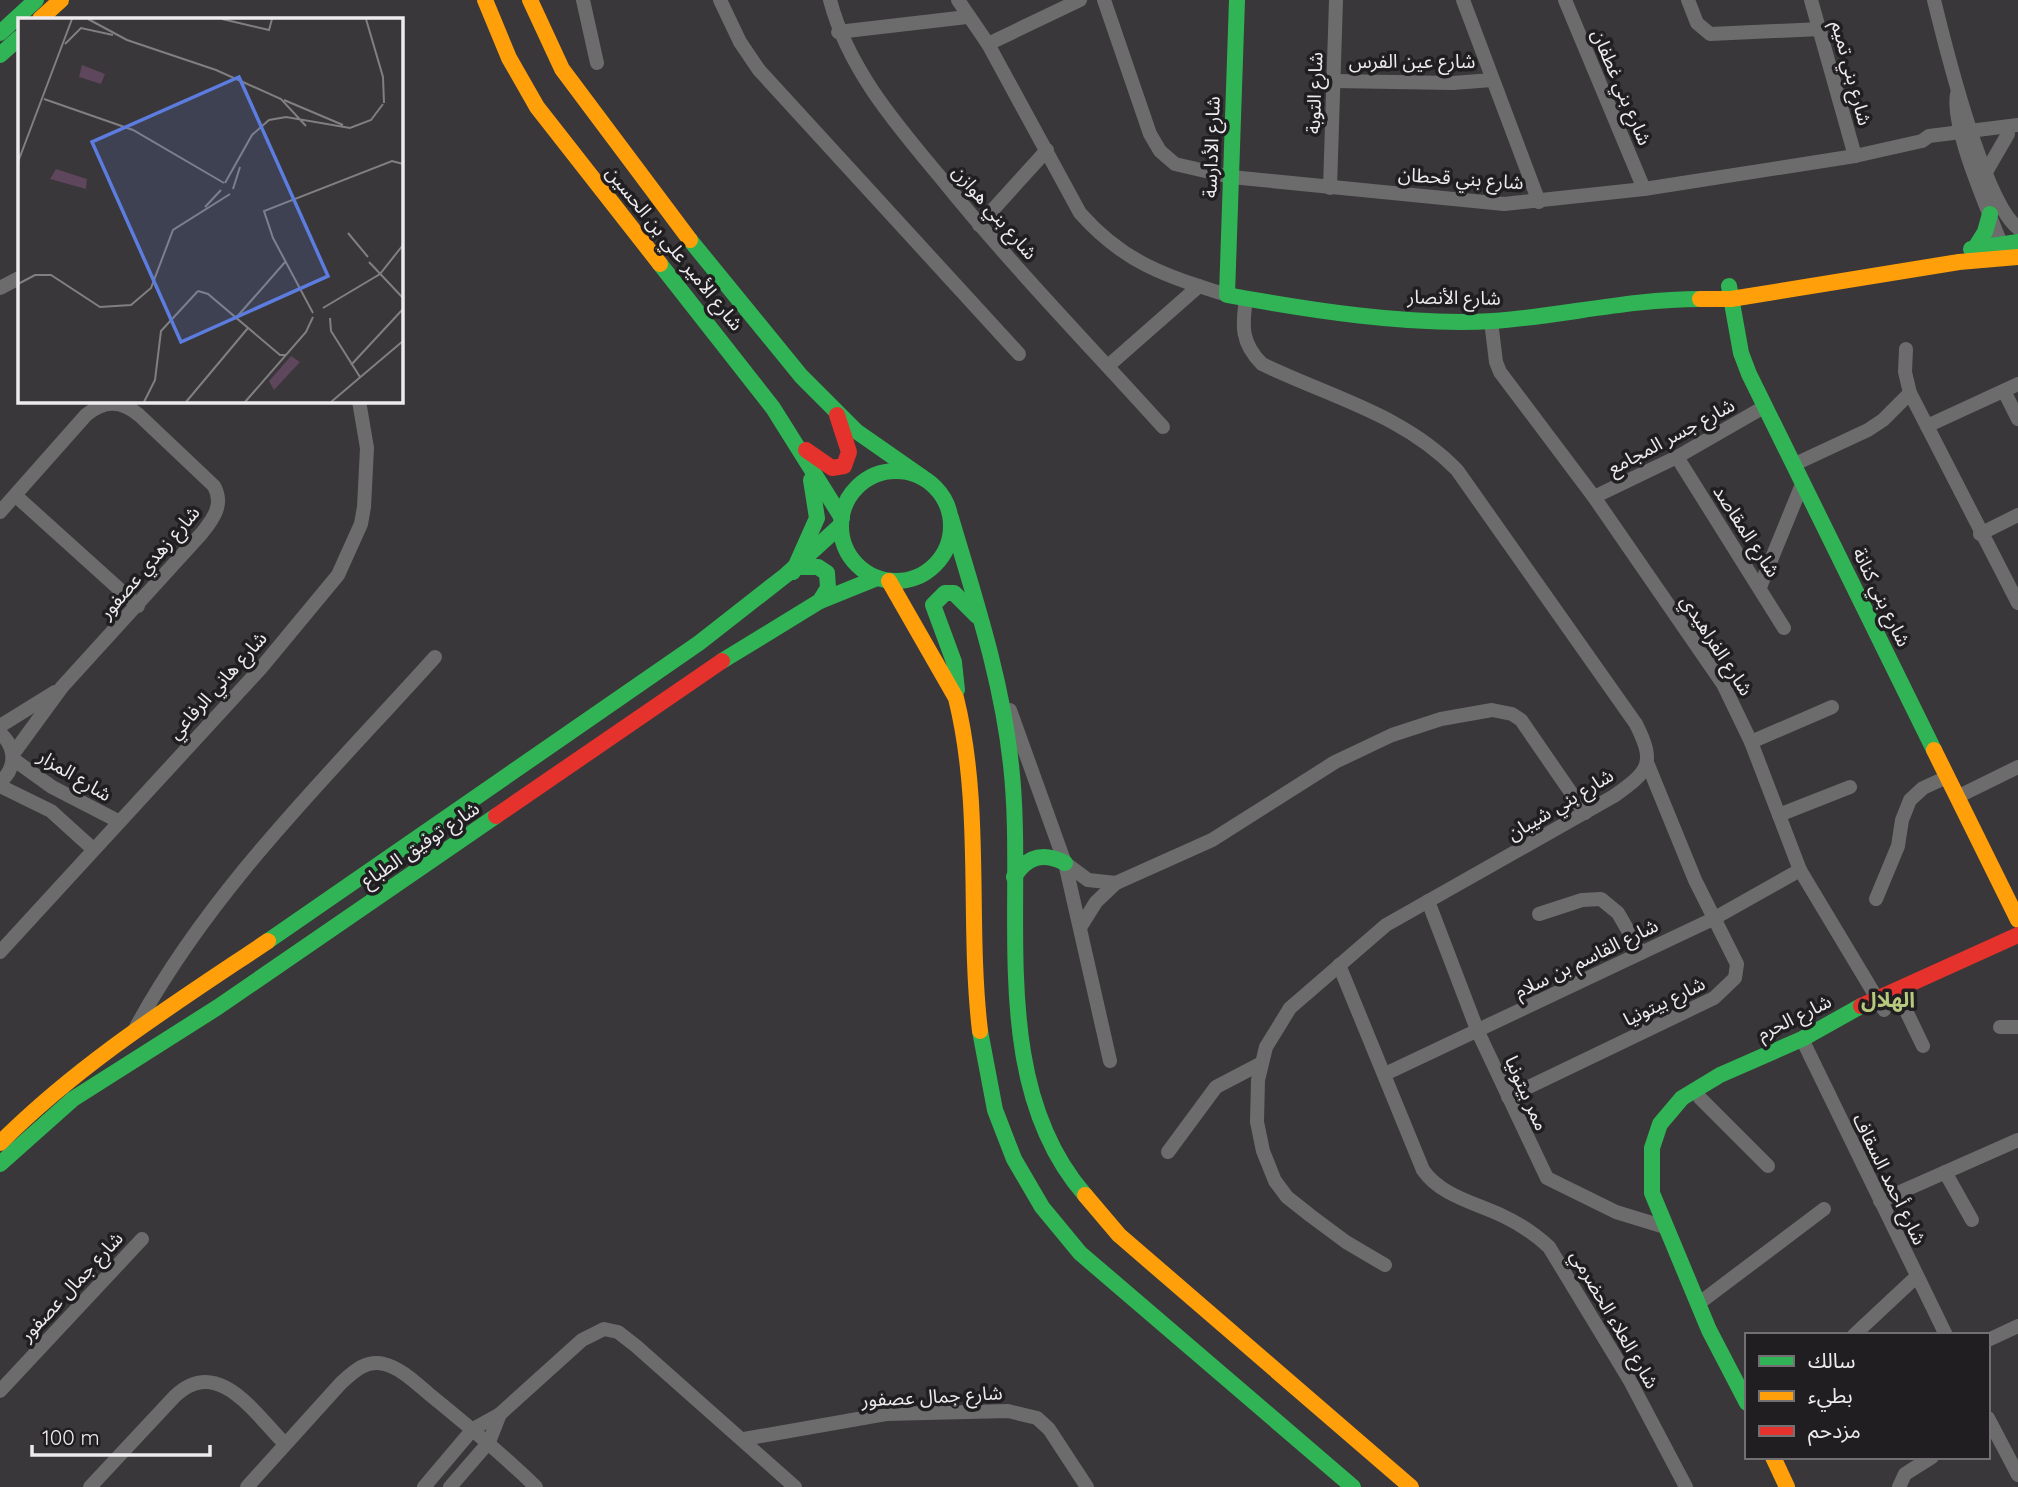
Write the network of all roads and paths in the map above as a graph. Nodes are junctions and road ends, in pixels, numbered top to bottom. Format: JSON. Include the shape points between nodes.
{"nodes":[{"id":1,"x":36,"y":0,"type":"edge"},
{"id":2,"x":61,"y":0,"type":"edge"},
{"id":3,"x":485,"y":0,"type":"edge"},
{"id":4,"x":530,"y":0,"type":"edge"},
{"id":5,"x":583,"y":0,"type":"edge"},
{"id":6,"x":720,"y":0,"type":"edge"},
{"id":7,"x":830,"y":0,"type":"edge"},
{"id":8,"x":958,"y":0,"type":"edge"},
{"id":9,"x":1080,"y":0,"type":"edge"},
{"id":10,"x":1104,"y":0,"type":"edge"},
{"id":11,"x":1237,"y":0,"type":"edge"},
{"id":12,"x":1336,"y":0,"type":"edge"},
{"id":13,"x":1463,"y":0,"type":"edge"},
{"id":14,"x":1565,"y":0,"type":"edge"},
{"id":15,"x":1688,"y":0,"type":"edge"},
{"id":16,"x":1811,"y":0,"type":"edge"},
{"id":17,"x":1934,"y":0,"type":"edge"},
{"id":18,"x":967,"y":17,"type":"junction"},
{"id":19,"x":41,"y":18,"type":"edge"},
{"id":20,"x":1821,"y":29,"type":"junction"},
{"id":21,"x":838,"y":32,"type":"junction"},
{"id":22,"x":0,"y":33,"type":"edge"},
{"id":23,"x":18,"y":39,"type":"edge"},
{"id":24,"x":988,"y":44,"type":"junction"},
{"id":25,"x":0,"y":55,"type":"edge"},
{"id":26,"x":597,"y":63,"type":"dead end"},
{"id":27,"x":1492,"y":79,"type":"junction"},
{"id":28,"x":1334,"y":81,"type":"junction"},
{"id":29,"x":2015,"y":130,"type":"edge"},
{"id":30,"x":1968,"y":135,"type":"junction"},
{"id":31,"x":1047,"y":150,"type":"junction"},
{"id":32,"x":1855,"y":156,"type":"junction"},
{"id":33,"x":1986,"y":172,"type":"junction"},
{"id":34,"x":1231,"y":177,"type":"junction"},
{"id":35,"x":1330,"y":188,"type":"junction"},
{"id":36,"x":1644,"y":189,"type":"junction"},
{"id":37,"x":1539,"y":202,"type":"junction"},
{"id":38,"x":1990,"y":214,"type":"junction"},
{"id":39,"x":979,"y":225,"type":"junction"},
{"id":40,"x":2018,"y":228,"type":"edge"},
{"id":41,"x":2010,"y":243,"type":"edge"},
{"id":42,"x":1975,"y":248,"type":"junction"},
{"id":43,"x":2018,"y":255,"type":"edge"},
{"id":44,"x":1907,"y":264,"type":"junction"},
{"id":45,"x":18,"y":279,"type":"edge"},
{"id":46,"x":1199,"y":286,"type":"junction"},
{"id":47,"x":0,"y":288,"type":"edge"},
{"id":48,"x":1730,"y":292,"type":"junction"},
{"id":49,"x":1227,"y":295,"type":"junction"},
{"id":50,"x":1246,"y":299,"type":"junction"},
{"id":51,"x":1491,"y":321,"type":"junction"},
{"id":52,"x":1906,"y":349,"type":"dead end"},
{"id":53,"x":1019,"y":354,"type":"dead end"},
{"id":54,"x":1108,"y":366,"type":"junction"},
{"id":55,"x":2018,"y":384,"type":"edge"},
{"id":56,"x":2004,"y":391,"type":"junction"},
{"id":57,"x":1910,"y":393,"type":"junction"},
{"id":58,"x":359,"y":402,"type":"edge"},
{"id":59,"x":1764,"y":407,"type":"junction"},
{"id":60,"x":836,"y":413,"type":"junction"},
{"id":61,"x":2018,"y":419,"type":"edge"},
{"id":62,"x":1927,"y":426,"type":"junction"},
{"id":63,"x":1163,"y":427,"type":"dead end"},
{"id":64,"x":799,"y":445,"type":"junction"},
{"id":65,"x":1676,"y":457,"type":"junction"},
{"id":66,"x":1794,"y":464,"type":"junction"},
{"id":67,"x":922,"y":477,"type":"junction"},
{"id":68,"x":1803,"y":482,"type":"junction"},
{"id":69,"x":16,"y":496,"type":"junction"},
{"id":70,"x":1594,"y":497,"type":"junction"},
{"id":71,"x":0,"y":512,"type":"edge"},
{"id":72,"x":2018,"y":515,"type":"edge"},
{"id":73,"x":951,"y":518,"type":"junction"},
{"id":74,"x":841,"y":522,"type":"junction"},
{"id":75,"x":1980,"y":534,"type":"junction"},
{"id":76,"x":796,"y":569,"type":"junction"},
{"id":77,"x":883,"y":580,"type":"junction"},
{"id":78,"x":1760,"y":587,"type":"junction"},
{"id":79,"x":820,"y":601,"type":"junction"},
{"id":80,"x":2018,"y":603,"type":"edge"},
{"id":81,"x":138,"y":607,"type":"junction"},
{"id":82,"x":981,"y":621,"type":"junction"},
{"id":83,"x":1784,"y":628,"type":"dead end"},
{"id":84,"x":435,"y":657,"type":"dead end"},
{"id":85,"x":999,"y":684,"type":"junction"},
{"id":86,"x":62,"y":687,"type":"junction"},
{"id":87,"x":956,"y":698,"type":"junction"},
{"id":88,"x":1832,"y":707,"type":"dead end"},
{"id":89,"x":0,"y":726,"type":"edge"},
{"id":90,"x":0,"y":733,"type":"edge"},
{"id":91,"x":1751,"y":742,"type":"junction"},
{"id":92,"x":13,"y":757,"type":"junction"},
{"id":93,"x":1648,"y":765,"type":"junction"},
{"id":94,"x":2018,"y":767,"type":"edge"},
{"id":95,"x":1947,"y":777,"type":"junction"},
{"id":96,"x":0,"y":784,"type":"edge"},
{"id":97,"x":1850,"y":787,"type":"dead end"},
{"id":98,"x":1956,"y":797,"type":"junction"},
{"id":99,"x":1585,"y":813,"type":"junction"},
{"id":100,"x":1779,"y":816,"type":"junction"},
{"id":101,"x":118,"y":821,"type":"junction"},
{"id":102,"x":93,"y":849,"type":"junction"},
{"id":103,"x":1065,"y":863,"type":"junction"},
{"id":104,"x":1800,"y":870,"type":"junction"},
{"id":105,"x":1014,"y":877,"type":"junction"},
{"id":106,"x":1116,"y":883,"type":"junction"},
{"id":107,"x":1876,"y":899,"type":"dead end"},
{"id":108,"x":1429,"y":901,"type":"junction"},
{"id":109,"x":1539,"y":914,"type":"dead end"},
{"id":110,"x":1713,"y":919,"type":"junction"},
{"id":111,"x":2018,"y":920,"type":"edge"},
{"id":112,"x":1081,"y":926,"type":"junction"},
{"id":113,"x":2018,"y":935,"type":"edge"},
{"id":114,"x":2018,"y":947,"type":"edge"},
{"id":115,"x":0,"y":952,"type":"edge"},
{"id":116,"x":1641,"y":953,"type":"junction"},
{"id":117,"x":1339,"y":965,"type":"junction"},
{"id":118,"x":203,"y":983,"type":"junction"},
{"id":119,"x":1898,"y":996,"type":"junction"},
{"id":120,"x":1881,"y":1004,"type":"junction"},
{"id":121,"x":218,"y":1007,"type":"junction"},
{"id":122,"x":2000,"y":1027,"type":"dead end"},
{"id":123,"x":2018,"y":1027,"type":"edge"},
{"id":124,"x":1478,"y":1032,"type":"junction"},
{"id":125,"x":133,"y":1033,"type":"junction"},
{"id":126,"x":1804,"y":1044,"type":"junction"},
{"id":127,"x":1923,"y":1046,"type":"dead end"},
{"id":128,"x":1110,"y":1061,"type":"dead end"},
{"id":129,"x":1260,"y":1064,"type":"junction"},
{"id":130,"x":1385,"y":1074,"type":"junction"},
{"id":131,"x":1508,"y":1097,"type":"junction"},
{"id":132,"x":1700,"y":1098,"type":"junction"},
{"id":133,"x":2018,"y":1140,"type":"edge"},
{"id":134,"x":0,"y":1143,"type":"edge"},
{"id":135,"x":1652,"y":1148,"type":"junction"},
{"id":136,"x":1168,"y":1152,"type":"dead end"},
{"id":137,"x":0,"y":1164,"type":"edge"},
{"id":138,"x":1768,"y":1166,"type":"dead end"},
{"id":139,"x":1945,"y":1172,"type":"junction"},
{"id":140,"x":1880,"y":1201,"type":"junction"},
{"id":141,"x":1824,"y":1209,"type":"dead end"},
{"id":142,"x":1972,"y":1220,"type":"dead end"},
{"id":143,"x":1665,"y":1227,"type":"junction"},
{"id":144,"x":142,"y":1239,"type":"dead end"},
{"id":145,"x":1385,"y":1265,"type":"dead end"},
{"id":146,"x":1915,"y":1278,"type":"junction"},
{"id":147,"x":1698,"y":1304,"type":"junction"},
{"id":148,"x":2018,"y":1326,"type":"edge"},
{"id":149,"x":1856,"y":1333,"type":"edge"},
{"id":150,"x":1945,"y":1333,"type":"edge"},
{"id":151,"x":1990,"y":1339,"type":"edge"},
{"id":152,"x":0,"y":1391,"type":"edge"},
{"id":153,"x":1745,"y":1399,"type":"edge"},
{"id":154,"x":499,"y":1414,"type":"junction"},
{"id":155,"x":1990,"y":1423,"type":"edge"},
{"id":156,"x":473,"y":1429,"type":"junction"},
{"id":157,"x":744,"y":1439,"type":"junction"},
{"id":158,"x":489,"y":1442,"type":"junction"},
{"id":159,"x":285,"y":1444,"type":"junction"},
{"id":160,"x":1774,"y":1459,"type":"edge"},
{"id":161,"x":1929,"y":1459,"type":"edge"},
{"id":162,"x":2018,"y":1475,"type":"edge"},
{"id":163,"x":90,"y":1487,"type":"edge"},
{"id":164,"x":247,"y":1487,"type":"edge"},
{"id":165,"x":424,"y":1487,"type":"edge"},
{"id":166,"x":450,"y":1487,"type":"edge"},
{"id":167,"x":536,"y":1487,"type":"edge"},
{"id":168,"x":795,"y":1487,"type":"edge"},
{"id":169,"x":1087,"y":1487,"type":"edge"},
{"id":170,"x":1353,"y":1487,"type":"edge"},
{"id":171,"x":1411,"y":1487,"type":"edge"},
{"id":172,"x":1686,"y":1487,"type":"edge"},
{"id":173,"x":1787,"y":1487,"type":"edge"},
{"id":174,"x":1899,"y":1487,"type":"edge"}],
"edges":[{"from":1,"to":22,"type":"street"},
{"from":2,"to":19,"type":"street"},
{"from":3,"to":64,"type":"street","name":"شارع الأمير علي بن الحسين","via":[[509,58],[537,107]]},
{"from":4,"to":60,"type":"street","name":"شارع الأمير علي بن الحسين","via":[[562,69],[658,201]]},
{"from":5,"to":26,"type":"street"},
{"from":6,"to":53,"type":"street","via":[[759,70]]},
{"from":7,"to":21,"type":"street","name":"شارع بني هوازن"},
{"from":8,"to":18,"type":"street"},
{"from":9,"to":24,"type":"street"},
{"from":10,"to":34,"type":"street","name":"شارع بني قحطان","via":[[1160,151],[1175,164]]},
{"from":11,"to":34,"type":"street","name":"شارع الأدارسة"},
{"from":12,"to":28,"type":"street","name":"شارع التوبة"},
{"from":13,"to":27,"type":"street"},
{"from":14,"to":36,"type":"street","name":"شارع بني غطفان"},
{"from":15,"to":20,"type":"street","via":[[1698,23],[1710,34]]},
{"from":16,"to":20,"type":"street","name":"شارع بني تميم"},
{"from":17,"to":30,"type":"street"},
{"from":18,"to":21,"type":"street"},
{"from":18,"to":24,"type":"street"},
{"from":20,"to":32,"type":"street","name":"شارع بني تميم"},
{"from":21,"to":39,"type":"street","name":"شارع بني هوازن","via":[[907,137]]},
{"from":23,"to":25,"type":"street"},
{"from":24,"to":31,"type":"street"},
{"from":27,"to":28,"type":"street","name":"شارع عين الفرس","via":[[1453,83]]},
{"from":27,"to":37,"type":"street"},
{"from":28,"to":35,"type":"street","name":"شارع التوبة"},
{"from":29,"to":30,"type":"street","name":"شارع بني قحطان"},
{"from":29,"to":33,"type":"street"},
{"from":30,"to":32,"type":"street","name":"شارع بني قحطان","via":[[1929,136]]},
{"from":30,"to":33,"type":"street"},
{"from":30,"to":38,"type":"street"},
{"from":31,"to":39,"type":"street"},
{"from":31,"to":46,"type":"street","via":[[1080,213],[1112,247],[1130,259]]},
{"from":32,"to":36,"type":"street","name":"شارع بني قحطان"},
{"from":33,"to":40,"type":"street","via":[[2000,205]]},
{"from":34,"to":35,"type":"street","name":"شارع بني قحطان"},
{"from":34,"to":49,"type":"street","name":"شارع الأدارسة"},
{"from":35,"to":37,"type":"street","name":"شارع بني قحطان","via":[[1504,204]]},
{"from":36,"to":37,"type":"street","name":"شارع بني قحطان"},
{"from":38,"to":41,"type":"street"},
{"from":38,"to":42,"type":"street","via":[[1986,232]]},
{"from":39,"to":54,"type":"street","name":"شارع بني هوازن"},
{"from":41,"to":42,"type":"street","name":"شارع الأنصار"},
{"from":41,"to":43,"type":"street"},
{"from":42,"to":44,"type":"street","name":"شارع الأنصار"},
{"from":43,"to":44,"type":"street","name":"شارع الأنصار"},
{"from":44,"to":48,"type":"street","name":"شارع الأنصار"},
{"from":45,"to":47,"type":"street"},
{"from":46,"to":49,"type":"street"},
{"from":46,"to":54,"type":"street"},
{"from":48,"to":51,"type":"street","name":"شارع الأنصار"},
{"from":48,"to":59,"type":"street","name":"شارع بني كنانة","via":[[1741,353]]},
{"from":49,"to":50,"type":"street","name":"شارع الأنصار"},
{"from":50,"to":51,"type":"street","name":"شارع الأنصار","via":[[1401,318]]},
{"from":50,"to":93,"type":"street","via":[[1242,329],[1252,354],[1262,363],[1404,426],[1457,470],[1636,724],[1646,744]]},
{"from":51,"to":70,"type":"street","name":"شارع الفراهيدي","via":[[1500,372]]},
{"from":52,"to":57,"type":"street"},
{"from":54,"to":63,"type":"street","name":"شارع بني هوازن"},
{"from":55,"to":56,"type":"street"},
{"from":56,"to":61,"type":"street"},
{"from":56,"to":62,"type":"street"},
{"from":57,"to":62,"type":"street"},
{"from":57,"to":66,"type":"street","via":[[1868,430]]},
{"from":58,"to":101,"type":"street","name":"شارع هاني الرفاعي","via":[[367,448],[364,507],[338,575],[261,668]]},
{"from":59,"to":65,"type":"street","name":"شارع جسر المجامع"},
{"from":59,"to":66,"type":"street","name":"شارع بني كنانة"},
{"from":60,"to":64,"type":"street","via":[[849,452],[844,466],[827,466]]},
{"from":60,"to":67,"type":"street","name":"شارع الأمير علي بن الحسين"},
{"from":62,"to":75,"type":"street"},
{"from":64,"to":74,"type":"street","name":"شارع الأمير علي بن الحسين"},
{"from":64,"to":76,"type":"street","via":[[817,508]]},
{"from":65,"to":70,"type":"street","name":"شارع جسر المجامع"},
{"from":65,"to":78,"type":"street","name":"شارع المقاصد"},
{"from":66,"to":68,"type":"street","name":"شارع بني كنانة"},
{"from":67,"to":73,"type":"street","via":[[942,494]]},
{"from":67,"to":74,"type":"street","via":[[897,471],[871,477],[851,494]]},
{"from":68,"to":78,"type":"street"},
{"from":68,"to":95,"type":"street","name":"شارع بني كنانة"},
{"from":69,"to":71,"type":"street","name":"شارع زهدي عصفور"},
{"from":69,"to":81,"type":"street"},
{"from":69,"to":81,"type":"street","name":"شارع زهدي عصفور","via":[[96,407],[120,404],[139,415],[214,486],[218,501],[213,518]]},
{"from":70,"to":91,"type":"street","name":"شارع الفراهيدي","via":[[1723,684]]},
{"from":72,"to":75,"type":"street"},
{"from":73,"to":77,"type":"street","via":[[948,544],[934,566],[911,579]]},
{"from":73,"to":82,"type":"street"},
{"from":74,"to":76,"type":"street","name":"شارع توفيق الطباع"},
{"from":74,"to":77,"type":"street","via":[[850,557],[862,570]]},
{"from":75,"to":80,"type":"street"},
{"from":76,"to":79,"type":"street","via":[[812,566],[827,573],[828,588]]},
{"from":76,"to":118,"type":"street","name":"شارع توفيق الطباع","via":[[750,607],[467,807]]},
{"from":77,"to":79,"type":"street","name":"شارع توفيق الطباع"},
{"from":77,"to":87,"type":"street"},
{"from":78,"to":83,"type":"street","name":"شارع المقاصد"},
{"from":79,"to":121,"type":"street","name":"شارع توفيق الطباع","via":[[731,654]]},
{"from":81,"to":86,"type":"street","name":"شارع زهدي عصفور"},
{"from":82,"to":85,"type":"street"},
{"from":82,"to":87,"type":"street","via":[[954,593],[945,593],[933,605],[954,662]]},
{"from":84,"to":125,"type":"street","via":[[236,877],[158,986]]},
{"from":85,"to":103,"type":"street"},
{"from":85,"to":105,"type":"street","via":[[1012,769]]},
{"from":86,"to":89,"type":"street","name":"شارع زهدي عصفور"},
{"from":86,"to":92,"type":"street","name":"شارع زهدي عصفور"},
{"from":87,"to":170,"type":"street","via":[[970,773],[975,992],[983,1062],[995,1117],[1024,1180],[1041,1209],[1080,1253]]},
{"from":88,"to":91,"type":"street"},
{"from":90,"to":92,"type":"street"},
{"from":91,"to":100,"type":"street","name":"شارع الفراهيدي"},
{"from":92,"to":96,"type":"street","name":"شارع زهدي عصفور"},
{"from":92,"to":101,"type":"street","name":"شارع المزار","via":[[52,788]]},
{"from":93,"to":99,"type":"street","name":"شارع بني شيبان","via":[[1633,783]]},
{"from":93,"to":110,"type":"street","name":"شارع بيتونيا"},
{"from":94,"to":98,"type":"street"},
{"from":95,"to":98,"type":"street","name":"شارع بني كنانة"},
{"from":95,"to":107,"type":"street","via":[[1910,800],[1898,846]]},
{"from":96,"to":102,"type":"street","via":[[51,811]]},
{"from":97,"to":100,"type":"street"},
{"from":98,"to":111,"type":"street","name":"شارع بني كنانة"},
{"from":99,"to":106,"type":"street","via":[[1521,720],[1503,711],[1466,713],[1416,726],[1363,748],[1212,840]]},
{"from":99,"to":108,"type":"street","name":"شارع بني شيبان"},
{"from":100,"to":104,"type":"street","name":"شارع الفراهيدي"},
{"from":101,"to":102,"type":"street","name":"شارع هاني الرفاعي"},
{"from":102,"to":115,"type":"street","name":"شارع هاني الرفاعي"},
{"from":103,"to":105,"type":"street","via":[[1042,855],[1029,858]]},
{"from":103,"to":106,"type":"street","via":[[1088,880]]},
{"from":103,"to":112,"type":"street"},
{"from":104,"to":110,"type":"street","name":"شارع القاسم بن سلام"},
{"from":104,"to":120,"type":"street","name":"شارع الفراهيدي"},
{"from":105,"to":171,"type":"street","via":[[1023,1059],[1047,1134],[1075,1184],[1119,1235]]},
{"from":106,"to":112,"type":"street","via":[[1096,902]]},
{"from":108,"to":117,"type":"street","name":"شارع بني شيبان","via":[[1386,925]]},
{"from":108,"to":124,"type":"street","name":"ممر بيتونيا"},
{"from":109,"to":116,"type":"street","via":[[1601,899],[1618,913]]},
{"from":110,"to":116,"type":"street","name":"شارع القاسم بن سلام"},
{"from":110,"to":131,"type":"street","name":"شارع بيتونيا","via":[[1738,969],[1727,990]]},
{"from":112,"to":128,"type":"street"},
{"from":113,"to":119,"type":"street","name":"شارع الحرم"},
{"from":114,"to":119,"type":"street","name":"شارع الحرم"},
{"from":116,"to":124,"type":"street","name":"شارع القاسم بن سلام"},
{"from":117,"to":129,"type":"street","name":"شارع بني شيبان","via":[[1290,1008]]},
{"from":117,"to":130,"type":"street","name":"شارع العلاء الحضرمي"},
{"from":118,"to":121,"type":"street"},
{"from":118,"to":125,"type":"street","name":"شارع توفيق الطباع"},
{"from":119,"to":120,"type":"street","name":"شارع الحرم"},
{"from":119,"to":127,"type":"street"},
{"from":120,"to":126,"type":"street","name":"شارع الحرم"},
{"from":121,"to":137,"type":"street","name":"شارع توفيق الطباع","via":[[73,1099]]},
{"from":122,"to":123,"type":"street"},
{"from":124,"to":130,"type":"street","name":"شارع القاسم بن سلام"},
{"from":124,"to":131,"type":"street","name":"ممر بيتونيا"},
{"from":125,"to":134,"type":"street","name":"شارع توفيق الطباع","via":[[51,1093]]},
{"from":126,"to":132,"type":"street","name":"شارع الحرم"},
{"from":126,"to":135,"type":"street","name":"شارع الحرم","via":[[1720,1075],[1682,1098],[1660,1124]]},
{"from":126,"to":140,"type":"street","name":"شارع أحمد السقاف"},
{"from":129,"to":136,"type":"street","via":[[1216,1087]]},
{"from":129,"to":145,"type":"street","name":"شارع بني شيبان","via":[[1257,1122],[1275,1181],[1311,1216]]},
{"from":130,"to":172,"type":"street","name":"شارع العلاء الحضرمي","via":[[1430,1180],[1515,1223],[1549,1247],[1629,1379]]},
{"from":131,"to":143,"type":"street","name":"ممر بيتونيا","via":[[1547,1178],[1616,1212]]},
{"from":132,"to":135,"type":"street","name":"شارع الحرم","via":[[1669,1123]]},
{"from":132,"to":138,"type":"street"},
{"from":133,"to":139,"type":"street"},
{"from":135,"to":143,"type":"street","name":"شارع الحرم","via":[[1652,1193]]},
{"from":139,"to":140,"type":"street"},
{"from":139,"to":142,"type":"street"},
{"from":140,"to":146,"type":"street","name":"شارع أحمد السقاف"},
{"from":141,"to":147,"type":"street"},
{"from":143,"to":147,"type":"street","name":"شارع الحرم"},
{"from":144,"to":152,"type":"street","name":"شارع جمال عصفور"},
{"from":146,"to":149,"type":"street"},
{"from":146,"to":150,"type":"street","name":"شارع أحمد السقاف"},
{"from":147,"to":153,"type":"street","name":"شارع الحرم"},
{"from":148,"to":151,"type":"street"},
{"from":154,"to":156,"type":"street"},
{"from":154,"to":157,"type":"street","via":[[582,1340],[604,1329],[618,1332],[636,1346]]},
{"from":154,"to":158,"type":"street"},
{"from":155,"to":162,"type":"street"},
{"from":156,"to":158,"type":"street"},
{"from":156,"to":159,"type":"street","via":[[402,1373],[372,1363],[341,1383]]},
{"from":156,"to":165,"type":"street"},
{"from":157,"to":168,"type":"street"},
{"from":157,"to":169,"type":"street","name":"شارع جمال عصفور","via":[[887,1414],[1008,1411],[1037,1418],[1049,1429]]},
{"from":158,"to":166,"type":"street"},
{"from":158,"to":167,"type":"street"},
{"from":159,"to":163,"type":"street","via":[[225,1385],[199,1381],[187,1384]]},
{"from":159,"to":164,"type":"street"},
{"from":160,"to":173,"type":"street"},
{"from":161,"to":174,"type":"street","via":[[1905,1474]]}]}
